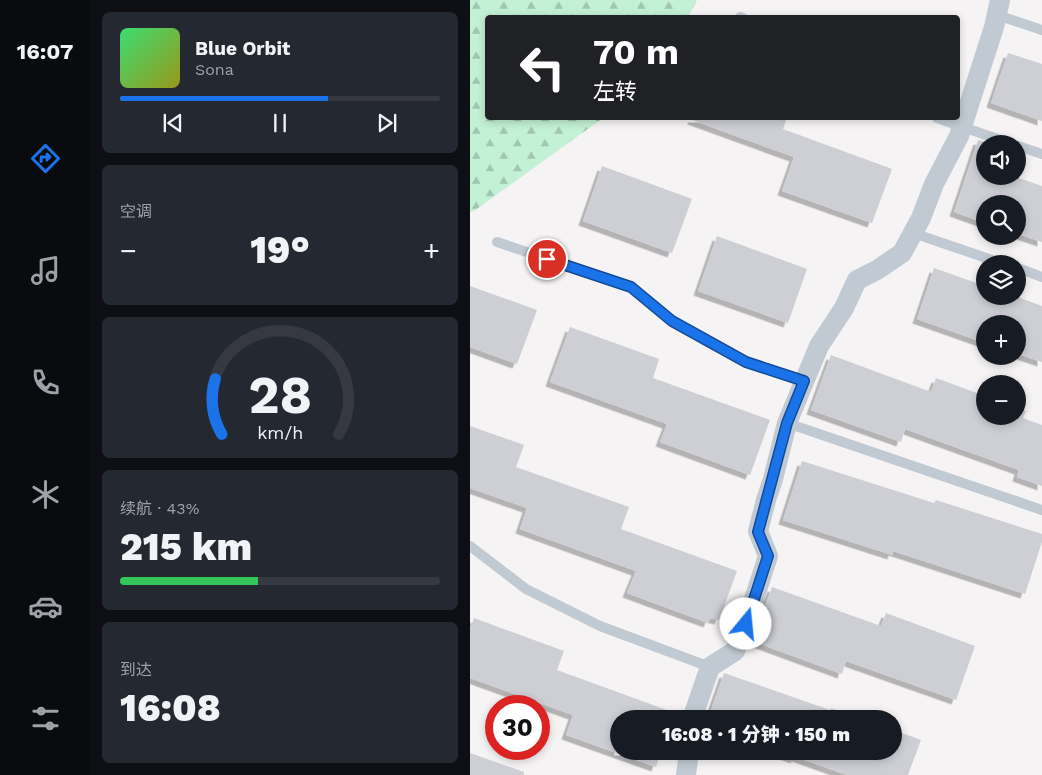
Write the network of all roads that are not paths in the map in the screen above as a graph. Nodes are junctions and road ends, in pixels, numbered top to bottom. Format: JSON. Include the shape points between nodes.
{"nodes":[{"id":1,"x":998,"y":8,"type":"edge"},
{"id":2,"x":1042,"y":30,"type":"edge"},
{"id":3,"x":944,"y":120,"type":"edge"},
{"id":4,"x":962,"y":126,"type":"junction"},
{"id":5,"x":987,"y":135,"type":"edge"},
{"id":6,"x":1026,"y":149,"type":"edge"},
{"id":7,"x":1042,"y":154,"type":"edge"},
{"id":8,"x":913,"y":233,"type":"junction"},
{"id":9,"x":497,"y":242,"type":"dead end"},
{"id":10,"x":978,"y":255,"type":"edge"},
{"id":11,"x":1026,"y":271,"type":"edge"},
{"id":12,"x":1042,"y":277,"type":"edge"},
{"id":13,"x":804,"y":381,"type":"junction"},
{"id":14,"x":787,"y":423,"type":"junction"},
{"id":15,"x":1042,"y":510,"type":"edge"},
{"id":16,"x":470,"y":546,"type":"edge"},
{"id":17,"x":710,"y":667,"type":"junction"},
{"id":18,"x":695,"y":710,"type":"edge"},
{"id":19,"x":688,"y":760,"type":"edge"},
{"id":20,"x":686,"y":775,"type":"edge"}],
"edges":[{"from":1,"to":2,"type":"lane"},
{"from":1,"to":4,"type":"street"},
{"from":3,"to":4,"type":"lane"},
{"from":4,"to":5,"type":"lane"},
{"from":4,"to":8,"type":"street"},
{"from":6,"to":7,"type":"lane"},
{"from":8,"to":10,"type":"lane"},
{"from":8,"to":13,"type":"street","via":[[902,253],[857,280],[844,308],[819,346]]},
{"from":9,"to":13,"type":"lane","via":[[631,287],[672,321],[746,362]]},
{"from":11,"to":12,"type":"lane"},
{"from":13,"to":14,"type":"street"},
{"from":14,"to":15,"type":"lane"},
{"from":14,"to":17,"type":"street","via":[[758,532],[768,556],[735,651]]},
{"from":16,"to":17,"type":"lane","via":[[526,589],[600,626]]},
{"from":17,"to":18,"type":"street"},
{"from":19,"to":20,"type":"street"}]}
